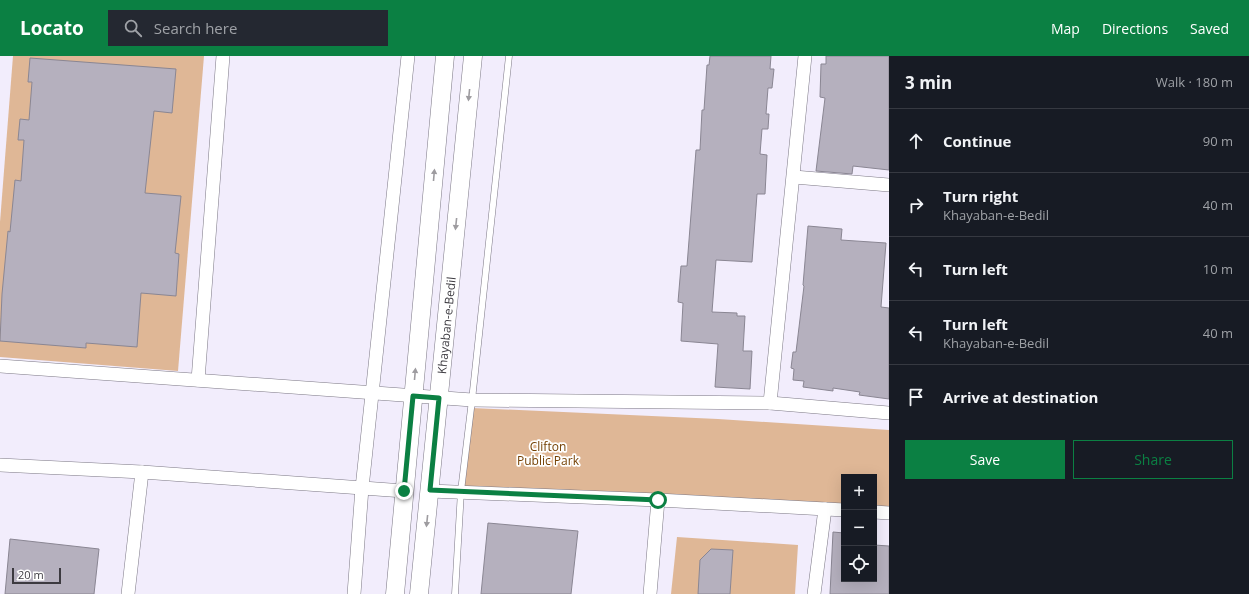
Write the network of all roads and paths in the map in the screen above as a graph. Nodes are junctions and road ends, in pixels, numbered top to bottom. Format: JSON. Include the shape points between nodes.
{"nodes":[{"id":1,"x":223,"y":56,"type":"edge"},
{"id":2,"x":408,"y":56,"type":"edge"},
{"id":3,"x":445,"y":56,"type":"edge"},
{"id":4,"x":473,"y":56,"type":"edge"},
{"id":5,"x":509,"y":56,"type":"edge"},
{"id":6,"x":805,"y":56,"type":"edge"},
{"id":7,"x":794,"y":177,"type":"junction"},
{"id":8,"x":889,"y":185,"type":"edge"},
{"id":9,"x":0,"y":366,"type":"edge"},
{"id":10,"x":198,"y":380,"type":"junction"},
{"id":11,"x":372,"y":393,"type":"junction"},
{"id":12,"x":413,"y":396,"type":"junction"},
{"id":13,"x":439,"y":398,"type":"junction"},
{"id":14,"x":472,"y":400,"type":"junction"},
{"id":15,"x":770,"y":403,"type":"junction"},
{"id":16,"x":889,"y":413,"type":"edge"},
{"id":17,"x":0,"y":465,"type":"edge"},
{"id":18,"x":142,"y":472,"type":"junction"},
{"id":19,"x":362,"y":488,"type":"junction"},
{"id":20,"x":430,"y":490,"type":"junction"},
{"id":21,"x":404,"y":491,"type":"junction"},
{"id":22,"x":461,"y":491,"type":"junction"},
{"id":23,"x":658,"y":500,"type":"junction"},
{"id":24,"x":825,"y":509,"type":"junction"},
{"id":25,"x":841,"y":510,"type":"edge"},
{"id":26,"x":877,"y":512,"type":"edge"},
{"id":27,"x":889,"y":513,"type":"edge"},
{"id":28,"x":128,"y":594,"type":"edge"},
{"id":29,"x":354,"y":594,"type":"edge"},
{"id":30,"x":395,"y":594,"type":"edge"},
{"id":31,"x":419,"y":594,"type":"edge"},
{"id":32,"x":455,"y":594,"type":"edge"},
{"id":33,"x":650,"y":594,"type":"edge"},
{"id":34,"x":814,"y":594,"type":"edge"}],
"edges":[{"from":1,"to":10,"type":"street"},
{"from":2,"to":11,"type":"street"},
{"from":12,"to":3,"type":"main road","one_way":true},
{"from":4,"to":13,"type":"main road","name":"Khayaban-e-Bedil","one_way":true},
{"from":5,"to":14,"type":"lane"},
{"from":6,"to":7,"type":"street"},
{"from":7,"to":8,"type":"street"},
{"from":7,"to":15,"type":"street"},
{"from":9,"to":10,"type":"street"},
{"from":10,"to":11,"type":"street"},
{"from":11,"to":12,"type":"street"},
{"from":11,"to":19,"type":"street"},
{"from":12,"to":13,"type":"street"},
{"from":12,"to":21,"type":"main road"},
{"from":13,"to":14,"type":"street"},
{"from":13,"to":20,"type":"main road","name":"Khayaban-e-Bedil"},
{"from":14,"to":15,"type":"street"},
{"from":14,"to":22,"type":"lane"},
{"from":15,"to":16,"type":"street"},
{"from":17,"to":18,"type":"street"},
{"from":18,"to":19,"type":"street"},
{"from":18,"to":28,"type":"street"},
{"from":19,"to":21,"type":"street"},
{"from":19,"to":29,"type":"street"},
{"from":20,"to":22,"type":"street"},
{"from":20,"to":31,"type":"main road","name":"Khayaban-e-Bedil","one_way":true},
{"from":21,"to":30,"type":"main road"},
{"from":22,"to":23,"type":"street"},
{"from":22,"to":32,"type":"lane"},
{"from":23,"to":24,"type":"street"},
{"from":23,"to":33,"type":"street"},
{"from":24,"to":25,"type":"street"},
{"from":24,"to":34,"type":"street"},
{"from":26,"to":27,"type":"street"}]}
